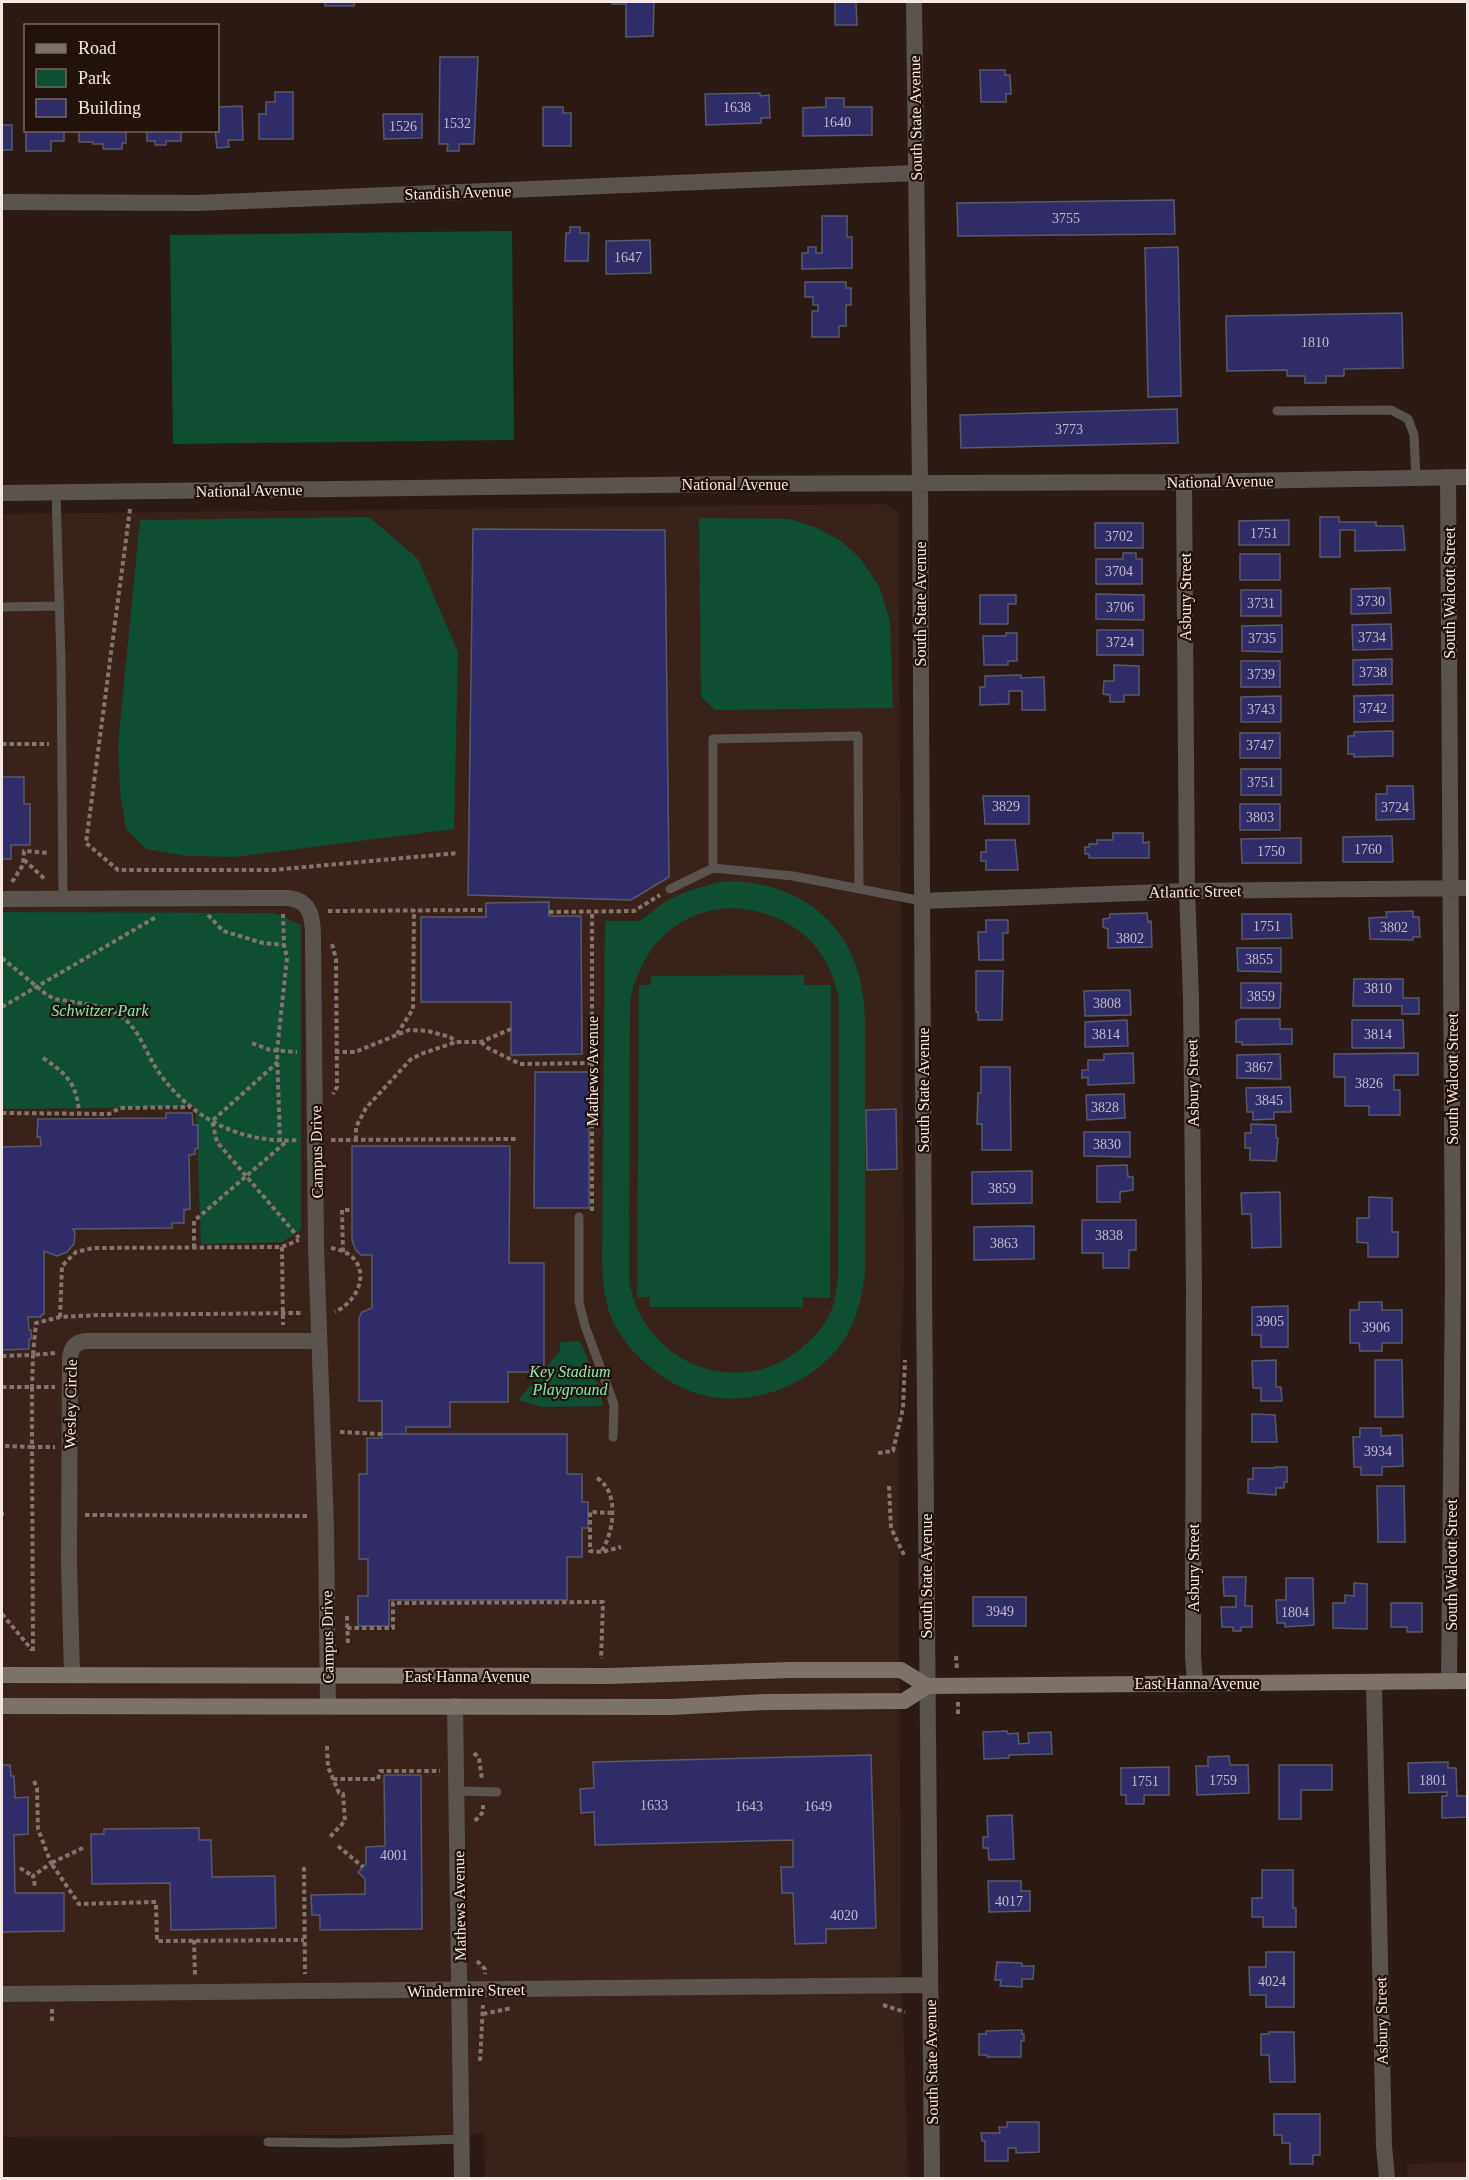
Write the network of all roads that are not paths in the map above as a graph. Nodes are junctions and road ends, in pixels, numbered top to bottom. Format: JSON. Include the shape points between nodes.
{"nodes":[{"id":1,"x":914,"y":2,"type":"edge"},
{"id":2,"x":915,"y":173,"type":"junction"},
{"id":3,"x":2,"y":202,"type":"edge"},
{"id":4,"x":1277,"y":411,"type":"dead end"},
{"id":5,"x":1449,"y":477,"type":"junction"},
{"id":6,"x":1467,"y":477,"type":"edge"},
{"id":7,"x":1416,"y":478,"type":"junction"},
{"id":8,"x":1184,"y":482,"type":"junction"},
{"id":9,"x":920,"y":483,"type":"junction"},
{"id":10,"x":56,"y":492,"type":"junction"},
{"id":11,"x":2,"y":493,"type":"edge"},
{"id":12,"x":60,"y":606,"type":"junction"},
{"id":13,"x":2,"y":607,"type":"edge"},
{"id":14,"x":713,"y":868,"type":"junction"},
{"id":15,"x":860,"y":888,"type":"junction"},
{"id":16,"x":670,"y":889,"type":"road end"},
{"id":17,"x":1460,"y":889,"type":"edge"},
{"id":18,"x":1187,"y":891,"type":"junction"},
{"id":19,"x":63,"y":899,"type":"junction"},
{"id":20,"x":2,"y":900,"type":"edge"},
{"id":21,"x":922,"y":901,"type":"junction"},
{"id":22,"x":579,"y":1218,"type":"road end"},
{"id":23,"x":319,"y":1341,"type":"junction"},
{"id":24,"x":614,"y":1437,"type":"dead end"},
{"id":25,"x":2,"y":1675,"type":"edge"},
{"id":26,"x":72,"y":1675,"type":"junction"},
{"id":27,"x":328,"y":1675,"type":"junction"},
{"id":28,"x":1449,"y":1681,"type":"junction"},
{"id":29,"x":1467,"y":1681,"type":"edge"},
{"id":30,"x":1195,"y":1683,"type":"junction"},
{"id":31,"x":1374,"y":1683,"type":"junction"},
{"id":32,"x":927,"y":1686,"type":"junction"},
{"id":33,"x":2,"y":1706,"type":"edge"},
{"id":34,"x":328,"y":1706,"type":"junction"},
{"id":35,"x":455,"y":1706,"type":"junction"},
{"id":36,"x":457,"y":1791,"type":"junction"},
{"id":37,"x":498,"y":1792,"type":"dead end"},
{"id":38,"x":930,"y":1985,"type":"junction"},
{"id":39,"x":461,"y":1990,"type":"junction"},
{"id":40,"x":2,"y":1994,"type":"edge"},
{"id":41,"x":462,"y":2139,"type":"junction"},
{"id":42,"x":268,"y":2142,"type":"dead end"},
{"id":43,"x":462,"y":2178,"type":"edge"},
{"id":44,"x":932,"y":2178,"type":"edge"},
{"id":45,"x":1387,"y":2178,"type":"edge"}],
"edges":[{"from":1,"to":2,"type":"street","name":"South State Avenue"},
{"from":2,"to":3,"type":"street","name":"Standish Avenue","via":[[197,203]]},
{"from":2,"to":9,"type":"street","name":"South State Avenue"},
{"from":4,"to":7,"type":"lane","via":[[1391,410],[1408,419],[1414,435]]},
{"from":5,"to":6,"type":"street","name":"National Avenue"},
{"from":5,"to":7,"type":"street","name":"National Avenue"},
{"from":5,"to":17,"type":"street","name":"South Walcott Street"},
{"from":7,"to":8,"type":"street","name":"National Avenue"},
{"from":8,"to":9,"type":"street","name":"National Avenue"},
{"from":8,"to":18,"type":"street","name":"Asbury Street"},
{"from":9,"to":10,"type":"street","name":"National Avenue"},
{"from":9,"to":21,"type":"street","name":"South State Avenue"},
{"from":10,"to":11,"type":"street","name":"National Avenue"},
{"from":10,"to":12,"type":"lane"},
{"from":12,"to":13,"type":"lane"},
{"from":12,"to":19,"type":"lane"},
{"from":14,"to":15,"type":"lane"},
{"from":14,"to":15,"type":"lane","via":[[712,740],[858,736]]},
{"from":14,"to":16,"type":"lane"},
{"from":15,"to":21,"type":"lane"},
{"from":17,"to":18,"type":"street","name":"Atlantic Street"},
{"from":17,"to":28,"type":"street","name":"South Walcott Street"},
{"from":18,"to":21,"type":"street","name":"Atlantic Street"},
{"from":18,"to":30,"type":"street","name":"Asbury Street","via":[[1194,1286]]},
{"from":19,"to":20,"type":"street","name":"Campus Drive"},
{"from":19,"to":23,"type":"street","name":"Campus Drive","via":[[294,899],[311,913],[324,1248]]},
{"from":21,"to":32,"type":"street","name":"South State Avenue"},
{"from":22,"to":24,"type":"lane","via":[[579,1302],[614,1405]]},
{"from":23,"to":26,"type":"street","name":"Wesley Circle","via":[[75,1344],[70,1359]]},
{"from":23,"to":27,"type":"street","name":"Campus Drive"},
{"from":25,"to":26,"type":"main road","name":"East Hanna Avenue"},
{"from":26,"to":27,"type":"main road","name":"East Hanna Avenue"},
{"from":27,"to":32,"type":"main road","name":"East Hanna Avenue","via":[[609,1676],[902,1670]]},
{"from":27,"to":34,"type":"street","name":"Campus Drive"},
{"from":28,"to":29,"type":"main road","name":"East Hanna Avenue"},
{"from":28,"to":31,"type":"main road","name":"East Hanna Avenue"},
{"from":30,"to":31,"type":"main road","name":"East Hanna Avenue"},
{"from":30,"to":32,"type":"main road","name":"East Hanna Avenue"},
{"from":31,"to":45,"type":"street","name":"Asbury Street"},
{"from":32,"to":35,"type":"main road","name":"East Hanna Avenue","via":[[904,1701],[671,1707]]},
{"from":32,"to":38,"type":"street","name":"South State Avenue"},
{"from":33,"to":34,"type":"main road","name":"East Hanna Avenue"},
{"from":34,"to":35,"type":"main road","name":"East Hanna Avenue"},
{"from":35,"to":36,"type":"street","name":"Mathews Avenue"},
{"from":36,"to":37,"type":"lane"},
{"from":36,"to":39,"type":"street","name":"Mathews Avenue"},
{"from":38,"to":39,"type":"street","name":"Windermire Street"},
{"from":38,"to":44,"type":"street","name":"South State Avenue"},
{"from":39,"to":40,"type":"street","name":"Windermire Street"},
{"from":39,"to":41,"type":"street","name":"Mathews Avenue"},
{"from":41,"to":42,"type":"lane"},
{"from":41,"to":43,"type":"street","name":"Mathews Avenue"}]}
